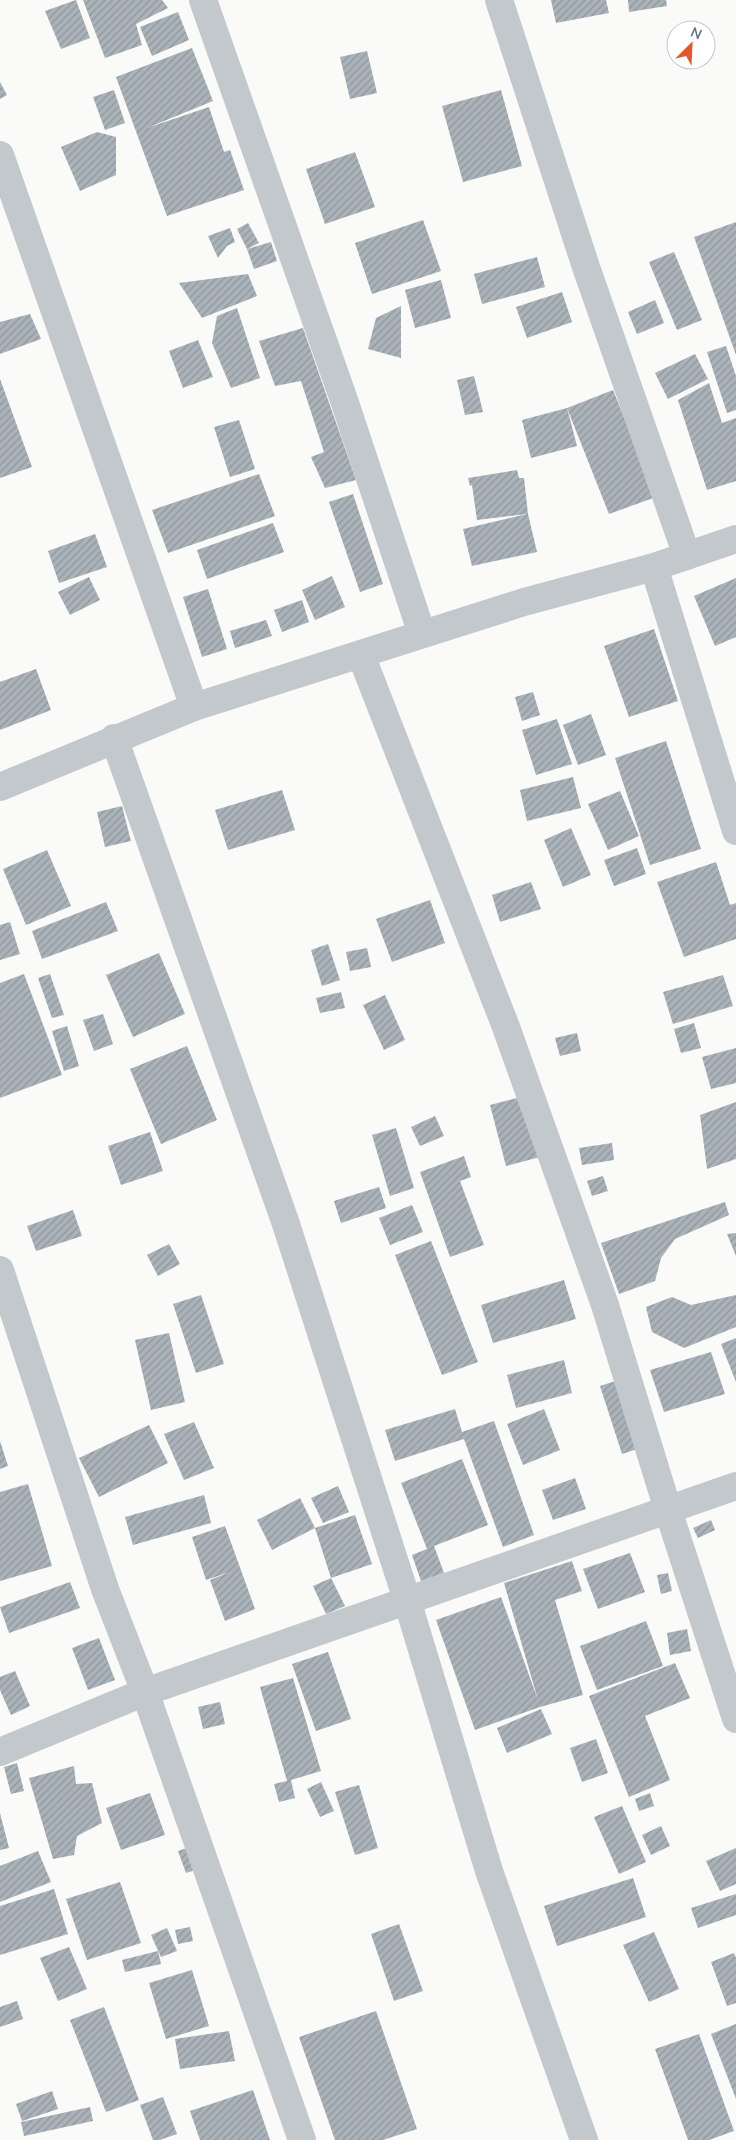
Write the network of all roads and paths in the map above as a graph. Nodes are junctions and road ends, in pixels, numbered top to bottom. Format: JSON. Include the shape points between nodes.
{"nodes":[{"id":1,"x":203,"y":0,"type":"edge"},
{"id":2,"x":499,"y":0,"type":"edge"},
{"id":3,"x":0,"y":155,"type":"edge"},
{"id":4,"x":736,"y":539,"type":"edge"},
{"id":5,"x":687,"y":556,"type":"junction"},
{"id":6,"x":654,"y":568,"type":"junction"},
{"id":7,"x":422,"y":634,"type":"junction"},
{"id":8,"x":361,"y":655,"type":"junction"},
{"id":9,"x":194,"y":707,"type":"junction"},
{"id":10,"x":114,"y":738,"type":"junction"},
{"id":11,"x":0,"y":786,"type":"edge"},
{"id":12,"x":736,"y":831,"type":"edge"},
{"id":13,"x":0,"y":1270,"type":"edge"},
{"id":14,"x":736,"y":1486,"type":"edge"},
{"id":15,"x":668,"y":1510,"type":"junction"},
{"id":16,"x":407,"y":1600,"type":"junction"},
{"id":17,"x":145,"y":1692,"type":"junction"},
{"id":18,"x":736,"y":1719,"type":"edge"},
{"id":19,"x":0,"y":1752,"type":"edge"},
{"id":20,"x":302,"y":2140,"type":"edge"},
{"id":21,"x":584,"y":2140,"type":"edge"}],
"edges":[{"from":1,"to":7,"type":"street","via":[[344,400]]},
{"from":2,"to":5,"type":"street","via":[[586,267]]},
{"from":3,"to":9,"type":"street"},
{"from":4,"to":5,"type":"street"},
{"from":5,"to":6,"type":"street"},
{"from":6,"to":7,"type":"street","via":[[524,602]]},
{"from":6,"to":12,"type":"street"},
{"from":7,"to":8,"type":"street"},
{"from":8,"to":9,"type":"street"},
{"from":8,"to":15,"type":"street","via":[[506,1027],[602,1295]]},
{"from":9,"to":10,"type":"street"},
{"from":10,"to":11,"type":"street"},
{"from":10,"to":16,"type":"street","via":[[286,1224]]},
{"from":13,"to":17,"type":"street","via":[[105,1589]]},
{"from":14,"to":15,"type":"street"},
{"from":15,"to":16,"type":"street"},
{"from":15,"to":18,"type":"street"},
{"from":16,"to":17,"type":"street"},
{"from":16,"to":21,"type":"street","via":[[489,1871]]},
{"from":17,"to":19,"type":"street"},
{"from":17,"to":20,"type":"street"}]}
